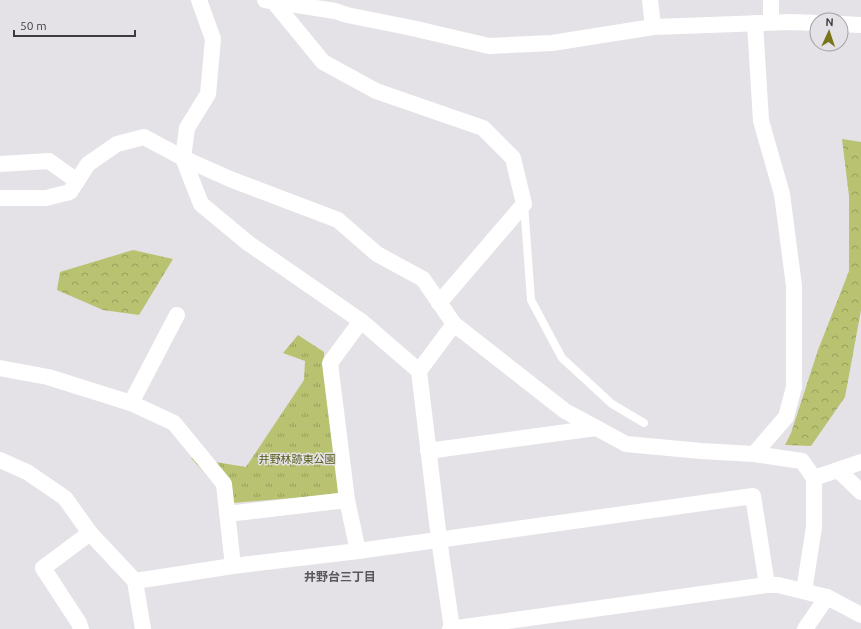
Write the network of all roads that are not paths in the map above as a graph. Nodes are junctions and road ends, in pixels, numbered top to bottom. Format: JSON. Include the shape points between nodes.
{"nodes":[{"id":1,"x":199,"y":0,"type":"edge"},
{"id":2,"x":330,"y":0,"type":"edge"},
{"id":3,"x":650,"y":0,"type":"edge"},
{"id":4,"x":771,"y":0,"type":"edge"},
{"id":5,"x":269,"y":1,"type":"edge"},
{"id":6,"x":348,"y":15,"type":"junction"},
{"id":7,"x":763,"y":23,"type":"junction"},
{"id":8,"x":809,"y":23,"type":"edge"},
{"id":9,"x":849,"y":24,"type":"edge"},
{"id":10,"x":861,"y":25,"type":"edge"},
{"id":11,"x":653,"y":27,"type":"junction"},
{"id":12,"x":183,"y":158,"type":"junction"},
{"id":13,"x":0,"y":164,"type":"edge"},
{"id":14,"x":77,"y":181,"type":"junction"},
{"id":15,"x":0,"y":198,"type":"edge"},
{"id":16,"x":524,"y":204,"type":"junction"},
{"id":17,"x":439,"y":303,"type":"junction"},
{"id":18,"x":177,"y":315,"type":"dead end"},
{"id":19,"x":361,"y":321,"type":"junction"},
{"id":20,"x":454,"y":324,"type":"junction"},
{"id":21,"x":0,"y":368,"type":"edge"},
{"id":22,"x":419,"y":371,"type":"junction"},
{"id":23,"x":131,"y":403,"type":"junction"},
{"id":24,"x":644,"y":423,"type":"dead end"},
{"id":25,"x":596,"y":428,"type":"junction"},
{"id":26,"x":428,"y":451,"type":"junction"},
{"id":27,"x":754,"y":454,"type":"junction"},
{"id":28,"x":0,"y":460,"type":"edge"},
{"id":29,"x":861,"y":462,"type":"edge"},
{"id":30,"x":838,"y":470,"type":"junction"},
{"id":31,"x":814,"y":478,"type":"junction"},
{"id":32,"x":861,"y":492,"type":"edge"},
{"id":33,"x":347,"y":500,"type":"junction"},
{"id":34,"x":227,"y":514,"type":"junction"},
{"id":35,"x":90,"y":533,"type":"junction"},
{"id":36,"x":439,"y":539,"type":"junction"},
{"id":37,"x":358,"y":551,"type":"junction"},
{"id":38,"x":233,"y":566,"type":"junction"},
{"id":39,"x":135,"y":581,"type":"junction"},
{"id":40,"x":768,"y":585,"type":"junction"},
{"id":41,"x":804,"y":591,"type":"junction"},
{"id":42,"x":827,"y":597,"type":"junction"},
{"id":43,"x":861,"y":615,"type":"edge"},
{"id":44,"x":81,"y":629,"type":"edge"},
{"id":45,"x":143,"y":629,"type":"edge"},
{"id":46,"x":451,"y":629,"type":"edge"},
{"id":47,"x":805,"y":629,"type":"edge"}],
"edges":[{"from":1,"to":12,"type":"street","via":[[213,39],[208,94],[187,128]]},
{"from":2,"to":6,"type":"street"},
{"from":3,"to":11,"type":"street"},
{"from":4,"to":7,"type":"street"},
{"from":5,"to":6,"type":"street"},
{"from":5,"to":16,"type":"street","via":[[323,62],[376,91],[483,128],[513,158]]},
{"from":6,"to":11,"type":"street","via":[[490,46],[552,43]]},
{"from":7,"to":8,"type":"street"},
{"from":7,"to":11,"type":"street"},
{"from":7,"to":27,"type":"street","via":[[761,121],[782,194],[794,286],[794,387],[786,417]]},
{"from":9,"to":10,"type":"street"},
{"from":12,"to":14,"type":"street","via":[[144,137],[117,144],[88,164]]},
{"from":12,"to":17,"type":"street","via":[[230,179],[338,220],[377,254],[423,279]]},
{"from":12,"to":19,"type":"street","via":[[201,204],[248,242]]},
{"from":13,"to":14,"type":"street","via":[[49,161]]},
{"from":14,"to":15,"type":"street","via":[[70,192],[46,198]]},
{"from":16,"to":17,"type":"street"},
{"from":16,"to":24,"type":"lane","via":[[531,300],[562,358],[612,404]]},
{"from":17,"to":20,"type":"street"},
{"from":18,"to":23,"type":"street"},
{"from":19,"to":22,"type":"street"},
{"from":19,"to":33,"type":"street","via":[[330,363]]},
{"from":20,"to":22,"type":"street"},
{"from":20,"to":25,"type":"street","via":[[564,411]]},
{"from":21,"to":23,"type":"street","via":[[48,377]]},
{"from":22,"to":26,"type":"street"},
{"from":23,"to":34,"type":"street","via":[[174,423],[224,484]]},
{"from":25,"to":26,"type":"street"},
{"from":25,"to":27,"type":"street","via":[[626,444]]},
{"from":26,"to":36,"type":"street"},
{"from":27,"to":31,"type":"street","via":[[802,461]]},
{"from":28,"to":35,"type":"street","via":[[27,472],[65,498]]},
{"from":29,"to":30,"type":"street"},
{"from":30,"to":31,"type":"street"},
{"from":30,"to":32,"type":"street"},
{"from":31,"to":41,"type":"street","via":[[814,527]]},
{"from":33,"to":34,"type":"street"},
{"from":33,"to":37,"type":"street"},
{"from":34,"to":38,"type":"street"},
{"from":35,"to":39,"type":"street"},
{"from":35,"to":44,"type":"street","via":[[43,568],[79,622]]},
{"from":36,"to":37,"type":"street"},
{"from":36,"to":40,"type":"street","via":[[753,496]]},
{"from":36,"to":46,"type":"street"},
{"from":37,"to":38,"type":"street"},
{"from":38,"to":39,"type":"street"},
{"from":39,"to":45,"type":"street"},
{"from":40,"to":41,"type":"street"},
{"from":40,"to":46,"type":"street"},
{"from":41,"to":42,"type":"street"},
{"from":42,"to":43,"type":"street"},
{"from":42,"to":47,"type":"street"}]}
